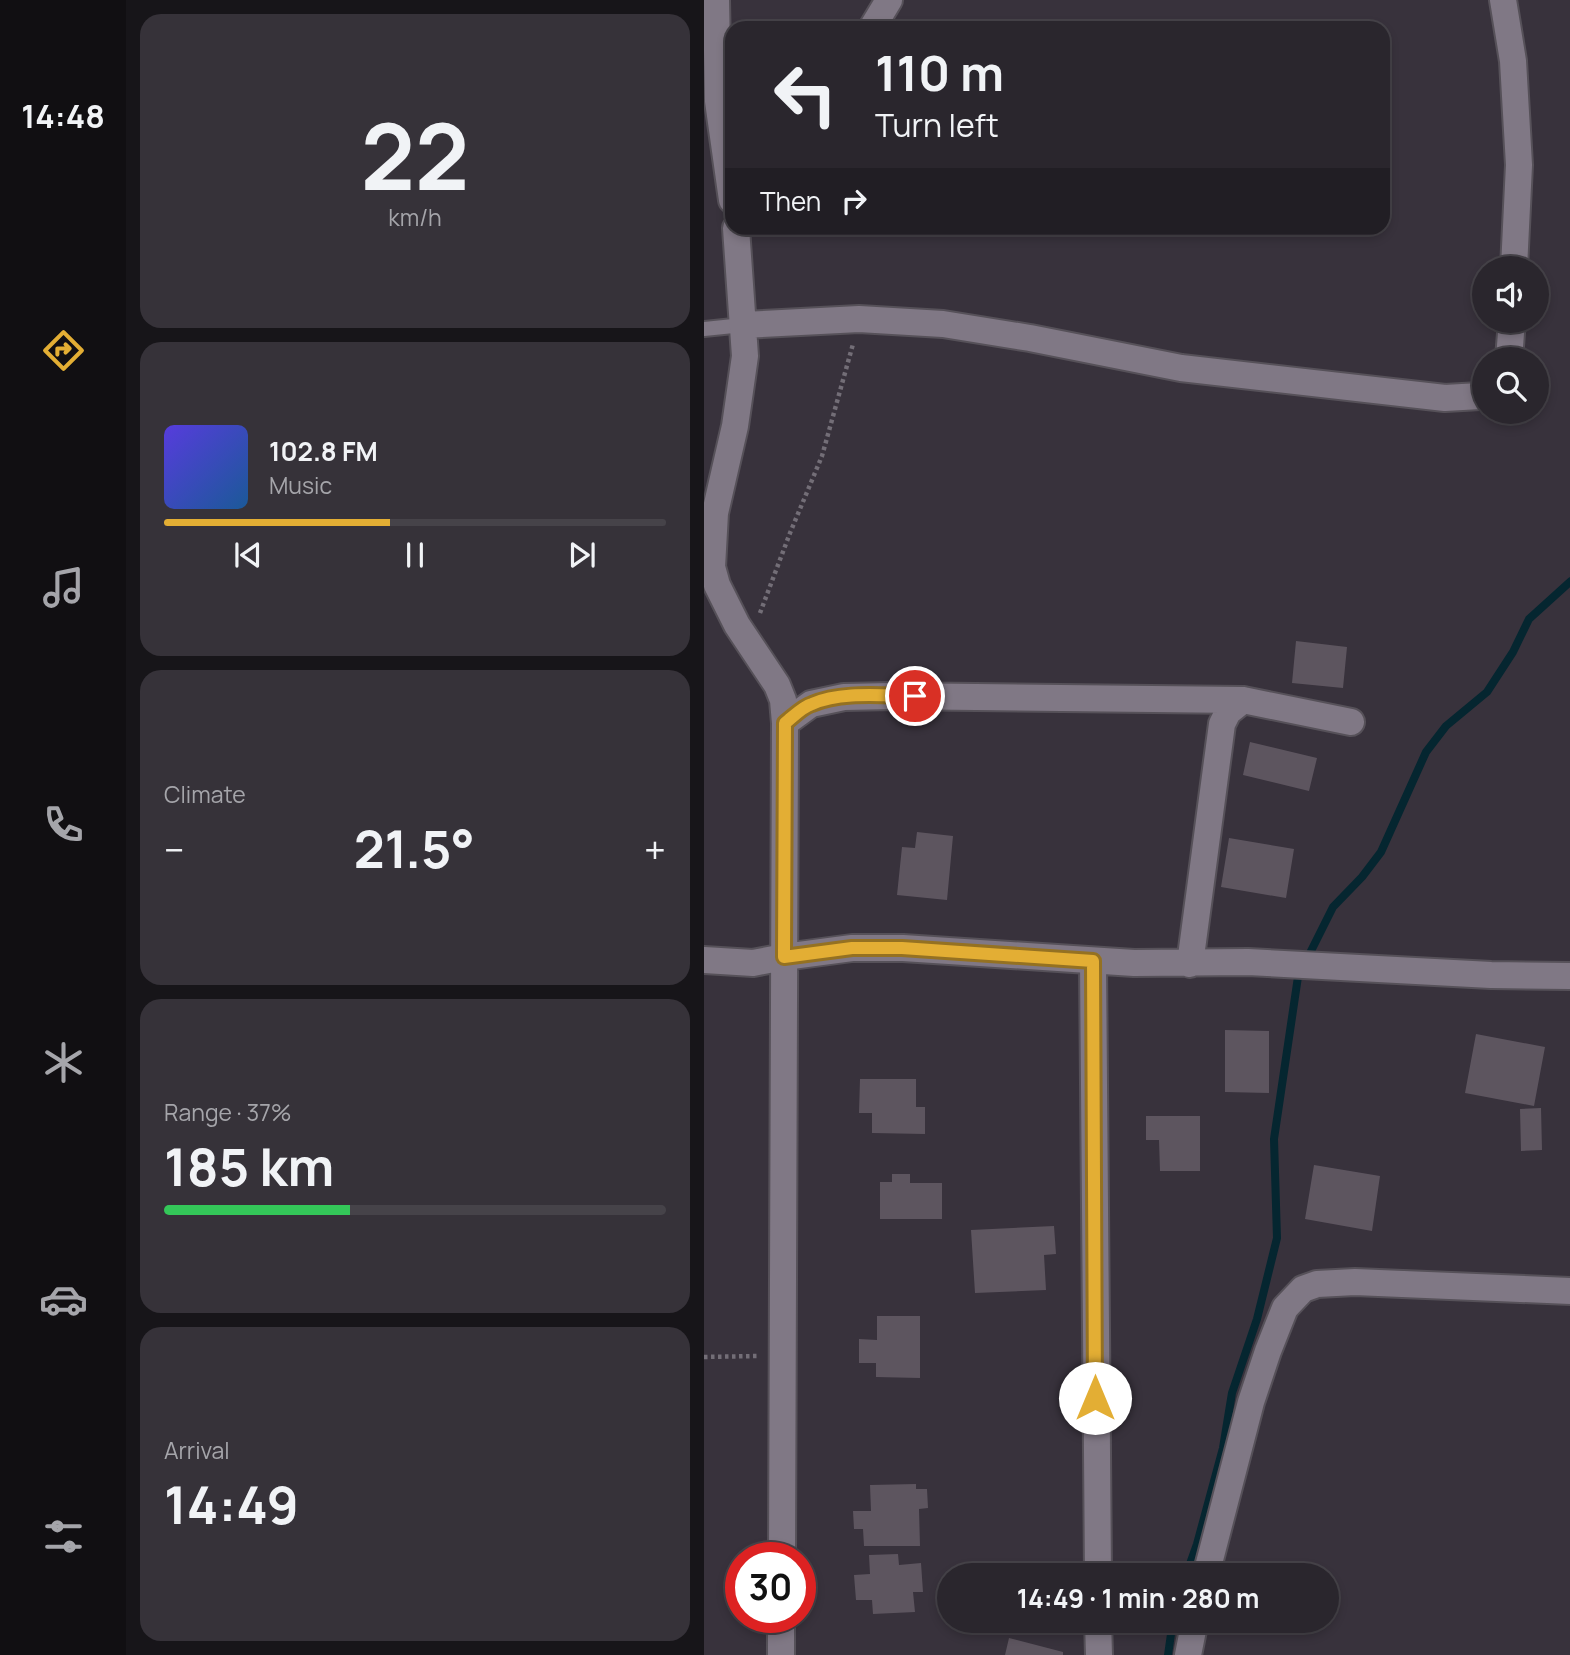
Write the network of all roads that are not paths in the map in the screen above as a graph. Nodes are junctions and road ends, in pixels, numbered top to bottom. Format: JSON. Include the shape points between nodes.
{"nodes":[{"id":1,"x":716,"y":0,"type":"edge"},
{"id":2,"x":889,"y":0,"type":"edge"},
{"id":3,"x":1503,"y":0,"type":"edge"},
{"id":4,"x":876,"y":21,"type":"edge"},
{"id":5,"x":725,"y":99,"type":"edge"},
{"id":6,"x":737,"y":235,"type":"edge"},
{"id":7,"x":1515,"y":256,"type":"edge"},
{"id":8,"x":743,"y":325,"type":"junction"},
{"id":9,"x":704,"y":328,"type":"edge"},
{"id":10,"x":1472,"y":396,"type":"edge"},
{"id":11,"x":1243,"y":700,"type":"junction"},
{"id":12,"x":1351,"y":722,"type":"dead end"},
{"id":13,"x":785,"y":723,"type":"junction"},
{"id":14,"x":784,"y":957,"type":"junction"},
{"id":15,"x":704,"y":960,"type":"edge"},
{"id":16,"x":1093,"y":961,"type":"junction"},
{"id":17,"x":1190,"y":964,"type":"junction"},
{"id":18,"x":1570,"y":976,"type":"edge"},
{"id":19,"x":1570,"y":1291,"type":"edge"},
{"id":20,"x":782,"y":1542,"type":"edge"},
{"id":21,"x":1098,"y":1563,"type":"edge"},
{"id":22,"x":1209,"y":1563,"type":"edge"},
{"id":23,"x":781,"y":1633,"type":"edge"},
{"id":24,"x":1098,"y":1633,"type":"edge"},
{"id":25,"x":1192,"y":1633,"type":"edge"},
{"id":26,"x":781,"y":1655,"type":"edge"},
{"id":27,"x":1099,"y":1655,"type":"edge"},
{"id":28,"x":1188,"y":1655,"type":"edge"}],
"edges":[{"from":1,"to":5,"type":"street"},
{"from":2,"to":4,"type":"street"},
{"from":3,"to":7,"type":"street","via":[[1513,61],[1520,165]]},
{"from":6,"to":8,"type":"street"},
{"from":8,"to":9,"type":"lane"},
{"from":8,"to":10,"type":"street","via":[[859,319],[943,324],[1181,368],[1399,394]]},
{"from":8,"to":13,"type":"street","via":[[745,356],[715,513],[712,568],[737,625],[777,685]]},
{"from":11,"to":12,"type":"street"},
{"from":11,"to":13,"type":"street","via":[[843,697],[811,704]]},
{"from":11,"to":17,"type":"street","via":[[1223,720]]},
{"from":13,"to":14,"type":"street"},
{"from":14,"to":15,"type":"street","via":[[737,964]]},
{"from":14,"to":16,"type":"street","via":[[852,948],[902,948]]},
{"from":14,"to":20,"type":"street"},
{"from":16,"to":17,"type":"street"},
{"from":16,"to":21,"type":"street"},
{"from":17,"to":18,"type":"street","via":[[1248,962]]},
{"from":19,"to":22,"type":"street","via":[[1355,1282],[1303,1289],[1285,1308],[1268,1351]]},
{"from":23,"to":26,"type":"street"},
{"from":24,"to":27,"type":"street"},
{"from":25,"to":28,"type":"street"}]}
